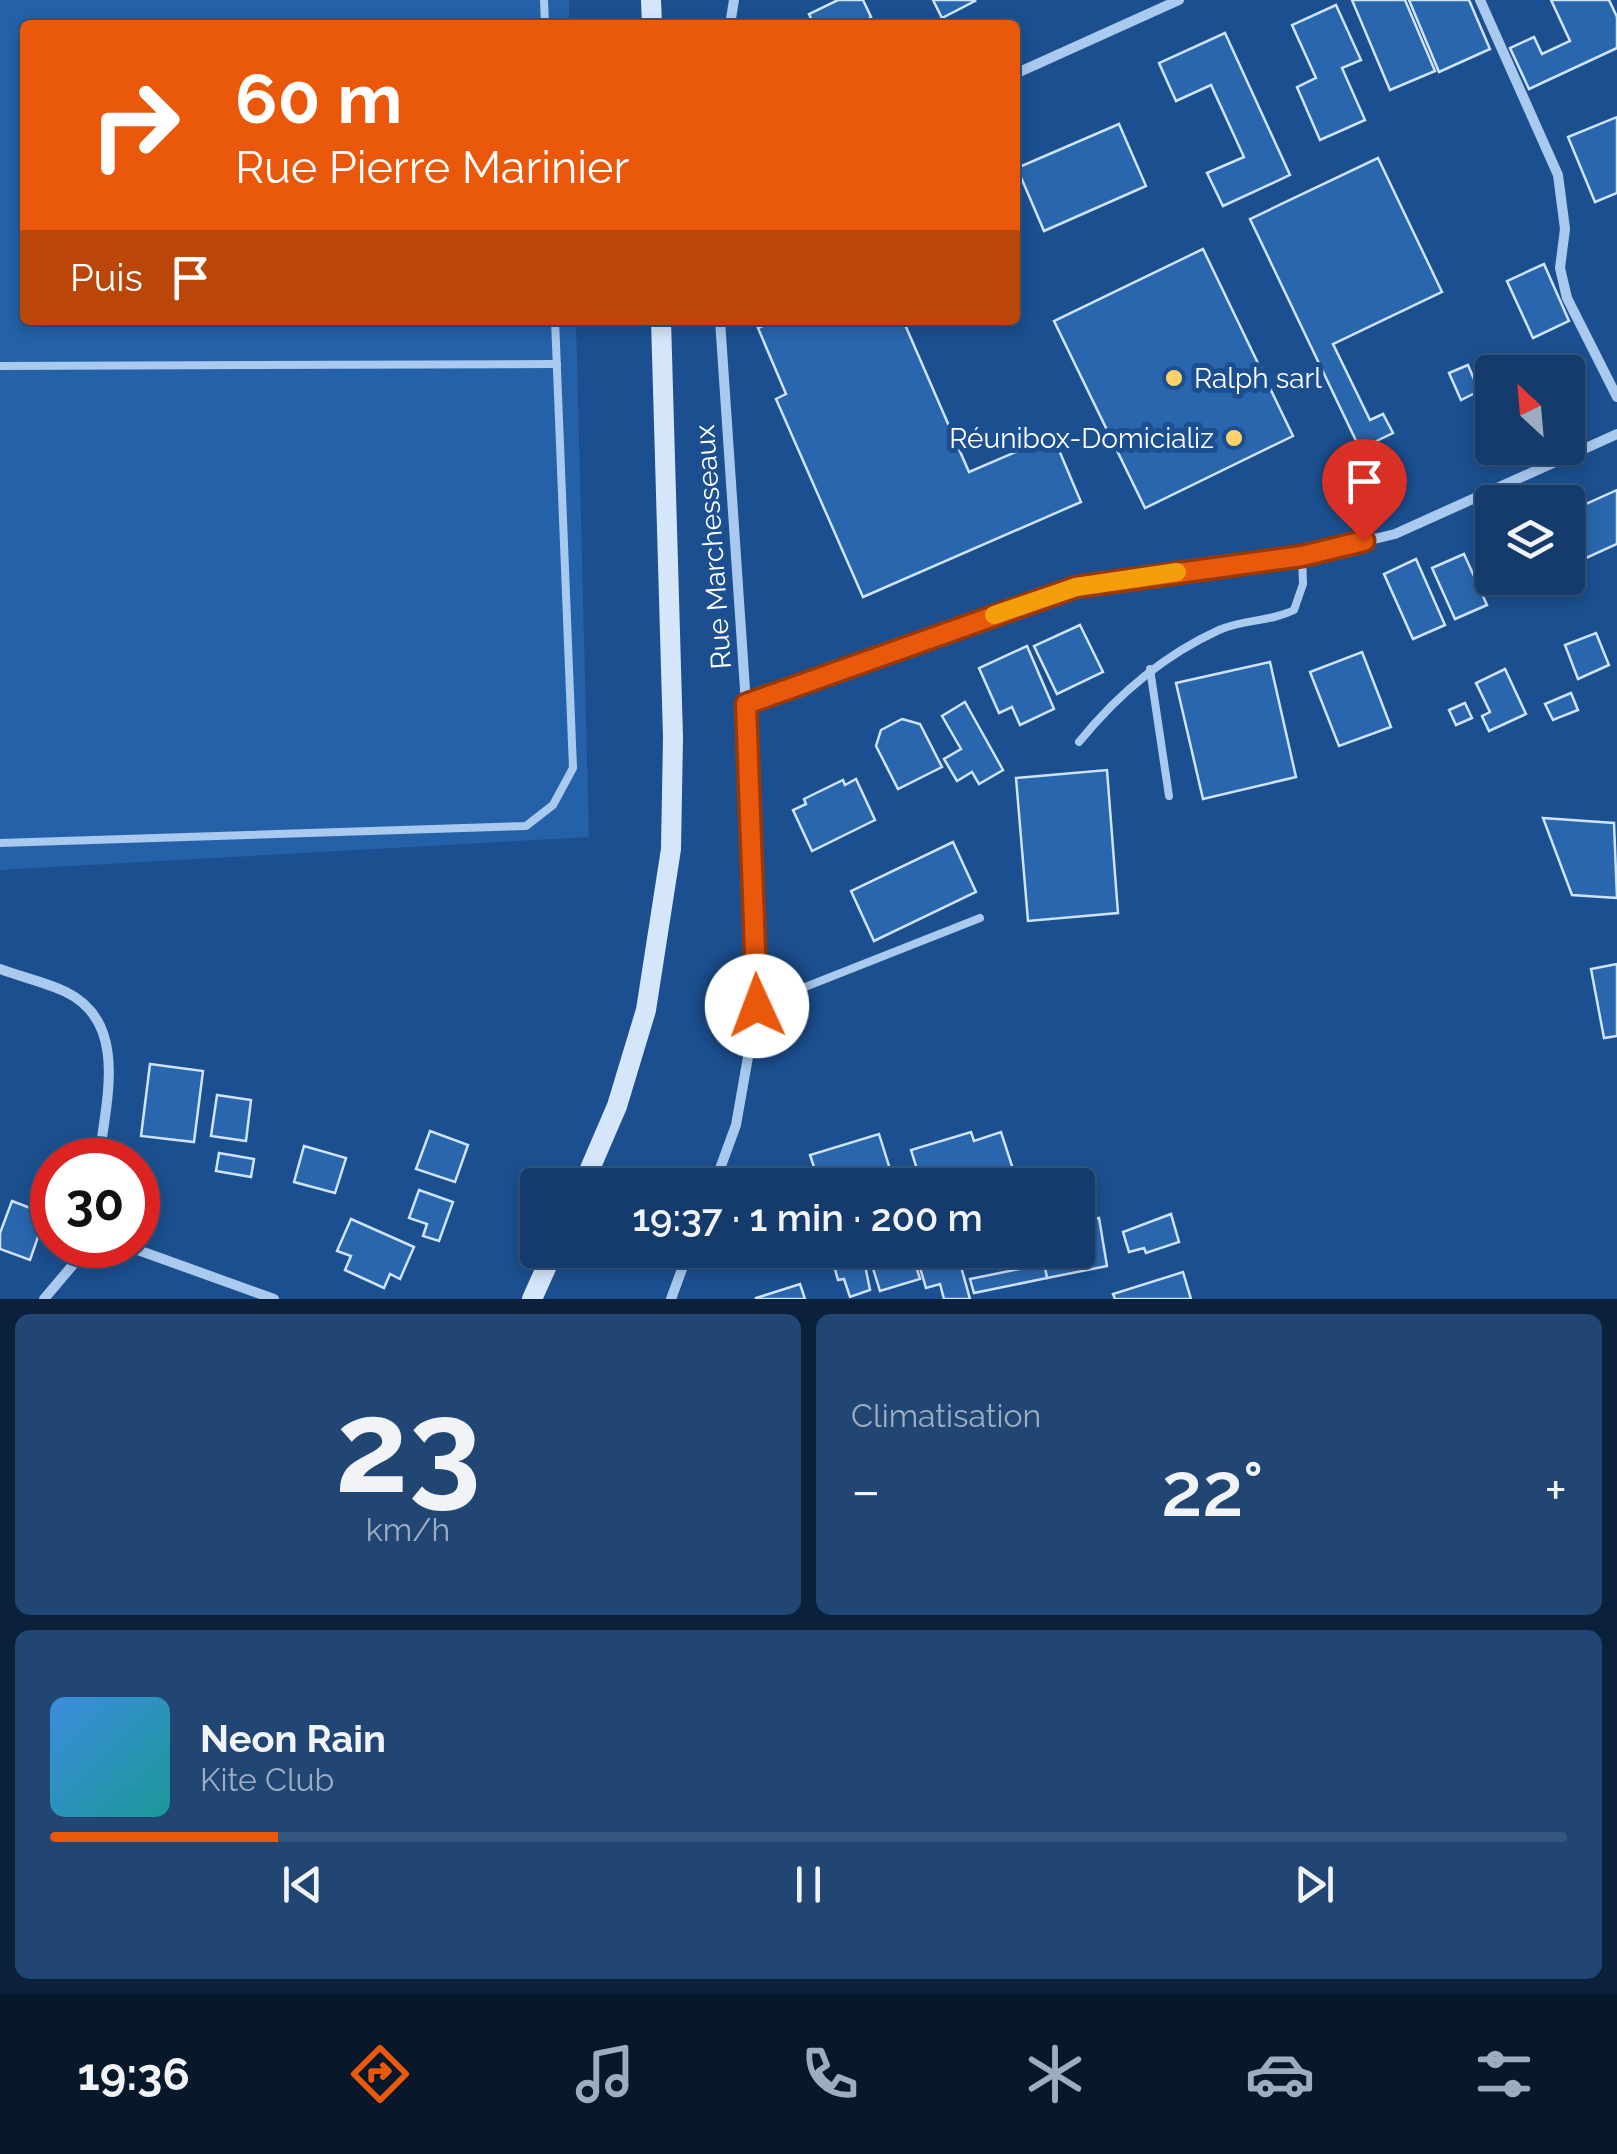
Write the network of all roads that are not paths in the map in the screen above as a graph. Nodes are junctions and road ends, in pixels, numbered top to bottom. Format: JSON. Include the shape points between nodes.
{"nodes":[{"id":1,"x":1179,"y":0,"type":"edge"},
{"id":2,"x":1480,"y":0,"type":"edge"},
{"id":3,"x":1020,"y":72,"type":"edge"},
{"id":4,"x":556,"y":325,"type":"edge"},
{"id":5,"x":661,"y":325,"type":"edge"},
{"id":6,"x":720,"y":325,"type":"edge"},
{"id":7,"x":557,"y":364,"type":"junction"},
{"id":8,"x":0,"y":366,"type":"edge"},
{"id":9,"x":1617,"y":398,"type":"edge"},
{"id":10,"x":1617,"y":434,"type":"edge"},
{"id":11,"x":1302,"y":556,"type":"junction"},
{"id":12,"x":1150,"y":670,"type":"junction"},
{"id":13,"x":746,"y":704,"type":"junction"},
{"id":14,"x":1078,"y":742,"type":"dead end"},
{"id":15,"x":1169,"y":796,"type":"dead end"},
{"id":16,"x":0,"y":843,"type":"edge"},
{"id":17,"x":980,"y":918,"type":"dead end"},
{"id":18,"x":0,"y":969,"type":"edge"},
{"id":19,"x":757,"y":1006,"type":"junction"},
{"id":20,"x":102,"y":1138,"type":"edge"},
{"id":21,"x":590,"y":1168,"type":"edge"},
{"id":22,"x":720,"y":1168,"type":"edge"},
{"id":23,"x":160,"y":1258,"type":"edge"},
{"id":24,"x":70,"y":1268,"type":"edge"},
{"id":25,"x":546,"y":1268,"type":"edge"},
{"id":26,"x":683,"y":1268,"type":"edge"},
{"id":27,"x":44,"y":1299,"type":"edge"},
{"id":28,"x":274,"y":1299,"type":"edge"},
{"id":29,"x":532,"y":1299,"type":"edge"},
{"id":30,"x":671,"y":1299,"type":"edge"}],
"edges":[{"from":1,"to":3,"type":"street"},
{"from":2,"to":9,"type":"street","via":[[1558,175],[1566,298]]},
{"from":4,"to":7,"type":"lane"},
{"from":5,"to":21,"type":"street","via":[[671,850],[646,1010],[617,1106]]},
{"from":6,"to":13,"type":"street","name":"Rue Marchesseaux"},
{"from":7,"to":8,"type":"lane"},
{"from":7,"to":16,"type":"lane","via":[[572,768],[553,806],[526,826]]},
{"from":10,"to":11,"type":"street","via":[[1395,534]]},
{"from":11,"to":12,"type":"lane","via":[[1303,584],[1294,610],[1219,630]]},
{"from":11,"to":13,"type":"street","via":[[1076,587]]},
{"from":12,"to":14,"type":"lane"},
{"from":12,"to":15,"type":"lane"},
{"from":13,"to":19,"type":"street","name":"Rue Marchesseaux"},
{"from":17,"to":19,"type":"lane"},
{"from":18,"to":20,"type":"street","via":[[65,992],[99,1022],[110,1066]]},
{"from":19,"to":22,"type":"street","name":"Rue Marchesseaux","via":[[736,1125]]},
{"from":23,"to":28,"type":"street"},
{"from":24,"to":27,"type":"street"},
{"from":25,"to":29,"type":"street"},
{"from":26,"to":30,"type":"street"}]}
